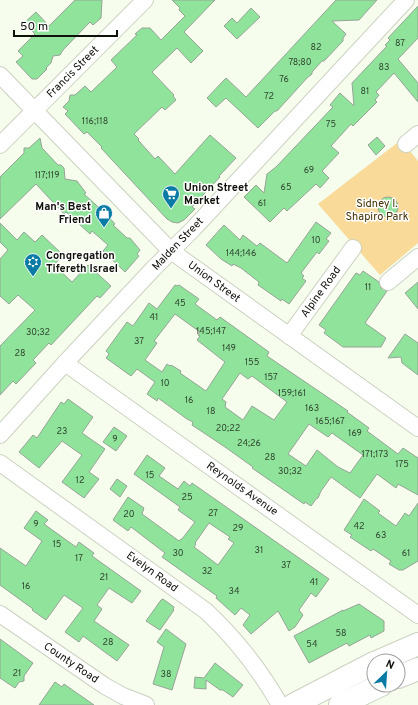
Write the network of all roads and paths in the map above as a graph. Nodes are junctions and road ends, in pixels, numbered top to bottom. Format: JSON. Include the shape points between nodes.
{"nodes":[{"id":1,"x":145,"y":0,"type":"edge"},
{"id":2,"x":406,"y":0,"type":"edge"},
{"id":3,"x":0,"y":75,"type":"edge"},
{"id":4,"x":35,"y":110,"type":"junction"},
{"id":5,"x":0,"y":145,"type":"edge"},
{"id":6,"x":354,"y":248,"type":"dead end"},
{"id":7,"x":171,"y":251,"type":"junction"},
{"id":8,"x":418,"y":257,"type":"edge"},
{"id":9,"x":388,"y":282,"type":"dead end"},
{"id":10,"x":289,"y":336,"type":"junction"},
{"id":11,"x":65,"y":363,"type":"junction"},
{"id":12,"x":415,"y":421,"type":"edge"},
{"id":13,"x":0,"y":435,"type":"edge"},
{"id":14,"x":0,"y":463,"type":"edge"},
{"id":15,"x":0,"y":614,"type":"edge"},
{"id":16,"x":418,"y":615,"type":"edge"},
{"id":17,"x":418,"y":644,"type":"edge"},
{"id":18,"x":397,"y":653,"type":"edge"},
{"id":19,"x":366,"y":667,"type":"edge"},
{"id":20,"x":418,"y":669,"type":"edge"},
{"id":21,"x":406,"y":674,"type":"edge"},
{"id":22,"x":366,"y":692,"type":"edge"},
{"id":23,"x":146,"y":705,"type":"edge"},
{"id":24,"x":280,"y":705,"type":"edge"},
{"id":25,"x":293,"y":705,"type":"edge"},
{"id":26,"x":340,"y":705,"type":"edge"}],
"edges":[{"from":1,"to":4,"type":"street","name":"Francis Street"},
{"from":2,"to":7,"type":"street","name":"Malden Street"},
{"from":3,"to":4,"type":"street","name":"Union Street"},
{"from":4,"to":5,"type":"street","name":"Francis Street"},
{"from":4,"to":7,"type":"street","name":"Union Street"},
{"from":6,"to":10,"type":"street","name":"Alpine Road"},
{"from":7,"to":10,"type":"street","name":"Union Street"},
{"from":7,"to":11,"type":"street","name":"Malden Street"},
{"from":8,"to":9,"type":"street"},
{"from":10,"to":12,"type":"street","name":"Union Street"},
{"from":11,"to":13,"type":"street","name":"Malden Street"},
{"from":11,"to":16,"type":"street","name":"Reynolds Avenue"},
{"from":14,"to":24,"type":"street","name":"Evelyn Road","via":[[206,611],[244,651]]},
{"from":15,"to":23,"type":"street","name":"County Road","via":[[105,686]]},
{"from":17,"to":18,"type":"highway"},
{"from":19,"to":25,"type":"highway"},
{"from":20,"to":21,"type":"highway"},
{"from":22,"to":26,"type":"highway"}]}
